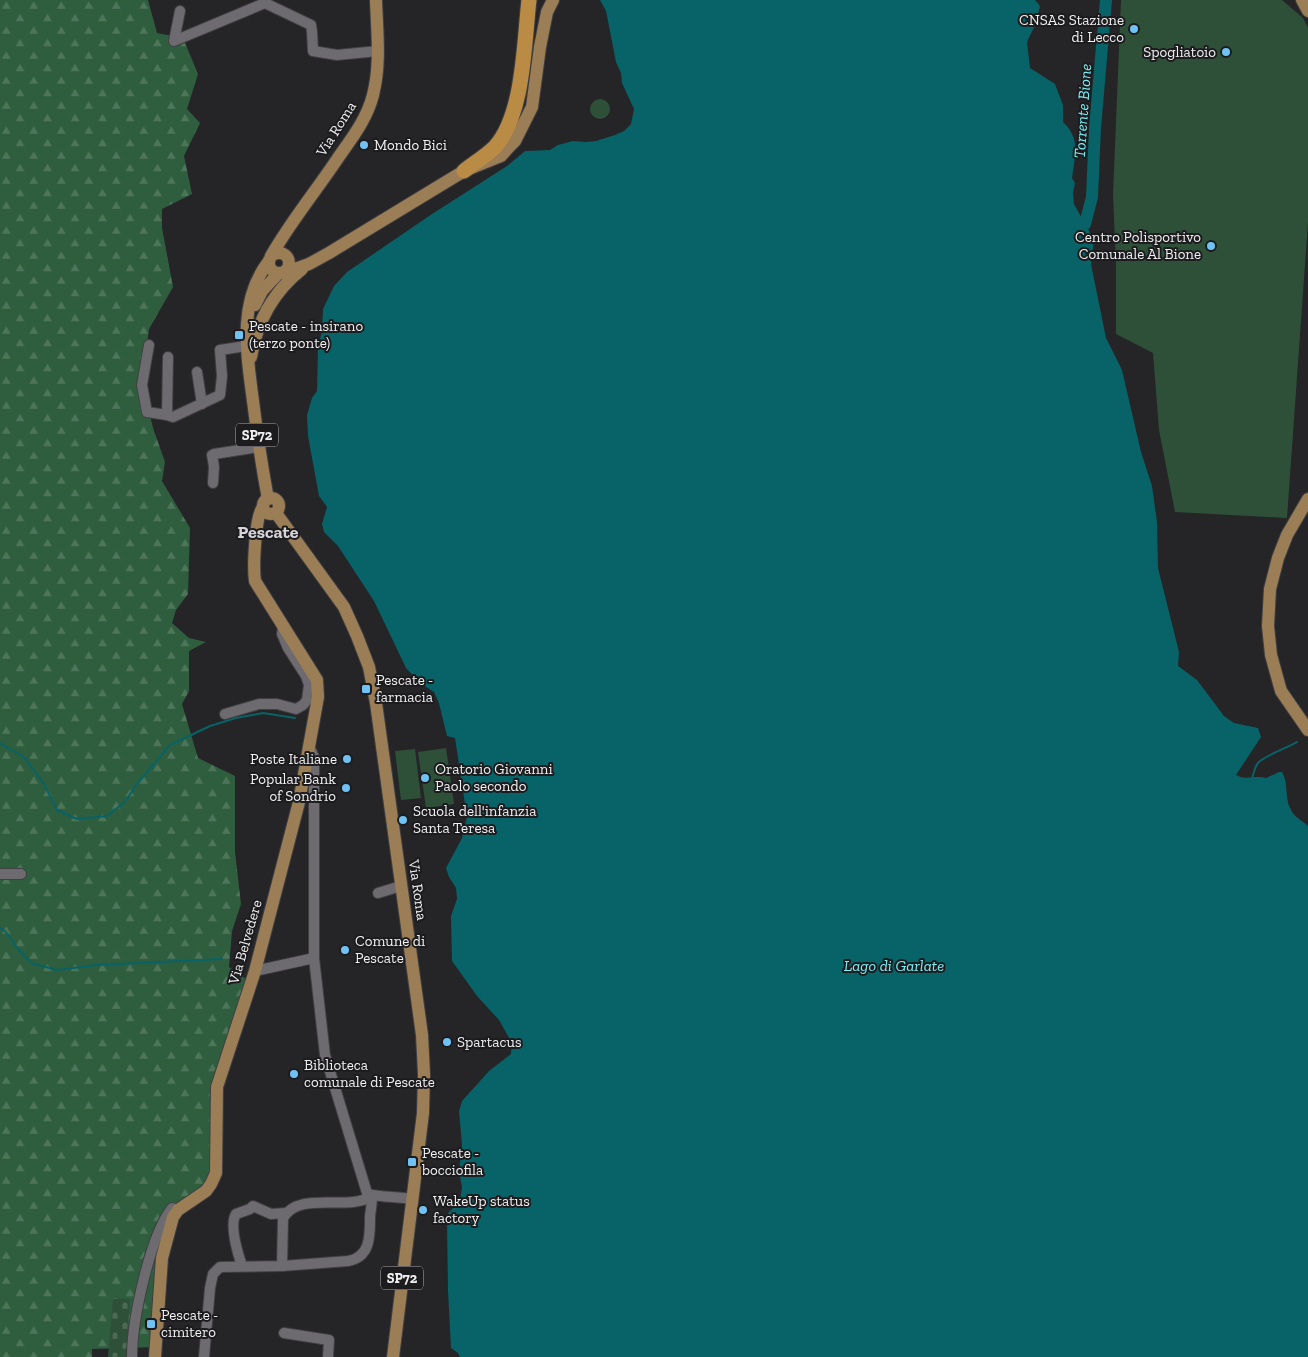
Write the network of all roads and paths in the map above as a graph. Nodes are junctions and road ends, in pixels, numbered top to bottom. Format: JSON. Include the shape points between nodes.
{"nodes":[{"id":1,"x":376,"y":0,"type":"edge"},
{"id":2,"x":520,"y":0,"type":"edge"},
{"id":3,"x":529,"y":0,"type":"edge"},
{"id":4,"x":553,"y":0,"type":"edge"},
{"id":5,"x":1302,"y":0,"type":"edge"},
{"id":6,"x":265,"y":2,"type":"edge"},
{"id":7,"x":1308,"y":10,"type":"edge"},
{"id":8,"x":180,"y":11,"type":"dead end"},
{"id":9,"x":378,"y":51,"type":"junction"},
{"id":10,"x":464,"y":167,"type":"junction"},
{"id":11,"x":285,"y":232,"type":"junction"},
{"id":12,"x":287,"y":258,"type":"junction"},
{"id":13,"x":270,"y":259,"type":"junction"},
{"id":14,"x":309,"y":264,"type":"junction"},
{"id":15,"x":281,"y":273,"type":"junction"},
{"id":16,"x":149,"y":345,"type":"dead end"},
{"id":17,"x":246,"y":346,"type":"junction"},
{"id":18,"x":168,"y":357,"type":"dead end"},
{"id":19,"x":249,"y":370,"type":"junction"},
{"id":20,"x":196,"y":372,"type":"dead end"},
{"id":21,"x":202,"y":404,"type":"junction"},
{"id":22,"x":167,"y":415,"type":"junction"},
{"id":23,"x":259,"y":447,"type":"junction"},
{"id":24,"x":213,"y":483,"type":"dead end"},
{"id":25,"x":1308,"y":498,"type":"edge"},
{"id":26,"x":269,"y":508,"type":"junction"},
{"id":27,"x":283,"y":626,"type":"junction"},
{"id":28,"x":225,"y":714,"type":"dead end"},
{"id":29,"x":1308,"y":730,"type":"edge"},
{"id":30,"x":309,"y":746,"type":"junction"},
{"id":31,"x":0,"y":874,"type":"edge"},
{"id":32,"x":21,"y":874,"type":"dead end"},
{"id":33,"x":401,"y":886,"type":"junction"},
{"id":34,"x":378,"y":894,"type":"dead end"},
{"id":35,"x":314,"y":958,"type":"junction"},
{"id":36,"x":255,"y":971,"type":"junction"},
{"id":37,"x":412,"y":1194,"type":"junction"},
{"id":38,"x":374,"y":1196,"type":"junction"},
{"id":39,"x":178,"y":1210,"type":"junction"},
{"id":40,"x":286,"y":1213,"type":"junction"},
{"id":41,"x":242,"y":1266,"type":"junction"},
{"id":42,"x":282,"y":1266,"type":"junction"},
{"id":43,"x":284,"y":1333,"type":"dead end"},
{"id":44,"x":132,"y":1357,"type":"edge"},
{"id":45,"x":155,"y":1357,"type":"edge"},
{"id":46,"x":204,"y":1357,"type":"edge"},
{"id":47,"x":328,"y":1357,"type":"edge"},
{"id":48,"x":393,"y":1357,"type":"edge"}],
"edges":[{"from":1,"to":9,"type":"main road","name":"Via Roma"},
{"from":2,"to":10,"type":"highway","via":[[506,115],[487,144]]},
{"from":3,"to":10,"type":"highway","via":[[517,100],[511,120],[495,147]]},
{"from":4,"to":10,"type":"main road","via":[[546,17],[528,117],[501,156]]},
{"from":5,"to":7,"type":"main road"},
{"from":6,"to":8,"type":"street","via":[[174,41]]},
{"from":6,"to":9,"type":"street","via":[[311,26],[313,51],[337,55]]},
{"from":9,"to":11,"type":"main road","name":"Via Roma","via":[[375,86],[364,120]]},
{"from":10,"to":12,"type":"main road","via":[[388,208],[310,259]]},
{"from":10,"to":14,"type":"main road"},
{"from":11,"to":12,"type":"main road","via":[[283,247]]},
{"from":11,"to":13,"type":"main road","name":"Via Roma"},
{"from":12,"to":13,"type":"main road","via":[[278,253]]},
{"from":12,"to":15,"type":"main road","via":[[288,267]]},
{"from":13,"to":15,"type":"main road","via":[[270,270]]},
{"from":13,"to":17,"type":"main road","name":"Via Roma","via":[[253,292]]},
{"from":14,"to":15,"type":"main road"},
{"from":14,"to":19,"type":"main road","via":[[271,301],[252,348]]},
{"from":15,"to":19,"type":"main road","via":[[262,291],[256,304],[248,344]]},
{"from":16,"to":22,"type":"street","via":[[142,385],[147,412]]},
{"from":17,"to":19,"type":"main road","name":"Via Roma"},
{"from":17,"to":21,"type":"street","via":[[220,350],[220,395]]},
{"from":18,"to":22,"type":"street"},
{"from":19,"to":23,"type":"main road","name":"Via Roma","number":"SP72"},
{"from":20,"to":21,"type":"street"},
{"from":21,"to":22,"type":"street","via":[[173,417]]},
{"from":23,"to":24,"type":"street","via":[[212,455]]},
{"from":23,"to":26,"type":"main road","name":"Via Roma","number":"SP72"},
{"from":25,"to":29,"type":"main road","via":[[1278,558],[1270,589],[1268,626],[1270,655],[1281,691]]},
{"from":26,"to":27,"type":"main road","name":"Via Belvedere","via":[[258,516],[253,568],[255,581]]},
{"from":26,"to":33,"type":"main road","name":"Via Roma","number":"SP72","via":[[344,606],[368,667],[376,702]]},
{"from":27,"to":28,"type":"street","via":[[282,634],[288,648],[309,685],[307,700],[296,708],[259,704]]},
{"from":27,"to":30,"type":"main road","name":"Via Belvedere","via":[[317,680],[318,697]]},
{"from":30,"to":35,"type":"street","via":[[314,757]]},
{"from":30,"to":36,"type":"main road","name":"Via Belvedere","via":[[299,802]]},
{"from":31,"to":32,"type":"street"},
{"from":33,"to":34,"type":"street"},
{"from":33,"to":37,"type":"main road","name":"Via Roma","number":"SP72","via":[[424,1074],[423,1113]]},
{"from":35,"to":36,"type":"street"},
{"from":35,"to":38,"type":"street","via":[[325,1055],[367,1191]]},
{"from":36,"to":39,"type":"main road","name":"Via Belvedere","via":[[217,1087],[216,1173],[206,1191]]},
{"from":37,"to":38,"type":"street","via":[[391,1191]]},
{"from":37,"to":48,"type":"main road","name":"Via Roma","number":"SP72"},
{"from":38,"to":40,"type":"street","via":[[358,1202],[314,1203]]},
{"from":38,"to":42,"type":"street","via":[[370,1239],[361,1255],[348,1261]]},
{"from":39,"to":44,"type":"street","via":[[172,1208],[165,1217],[152,1252],[141,1290]]},
{"from":39,"to":45,"type":"main road","via":[[173,1217],[162,1258]]},
{"from":40,"to":41,"type":"street","via":[[270,1214],[252,1206],[236,1214],[233,1218]]},
{"from":40,"to":42,"type":"street","via":[[283,1218]]},
{"from":41,"to":42,"type":"street"},
{"from":41,"to":46,"type":"street","via":[[220,1267],[214,1274]]},
{"from":43,"to":47,"type":"street","via":[[329,1340]]}]}
